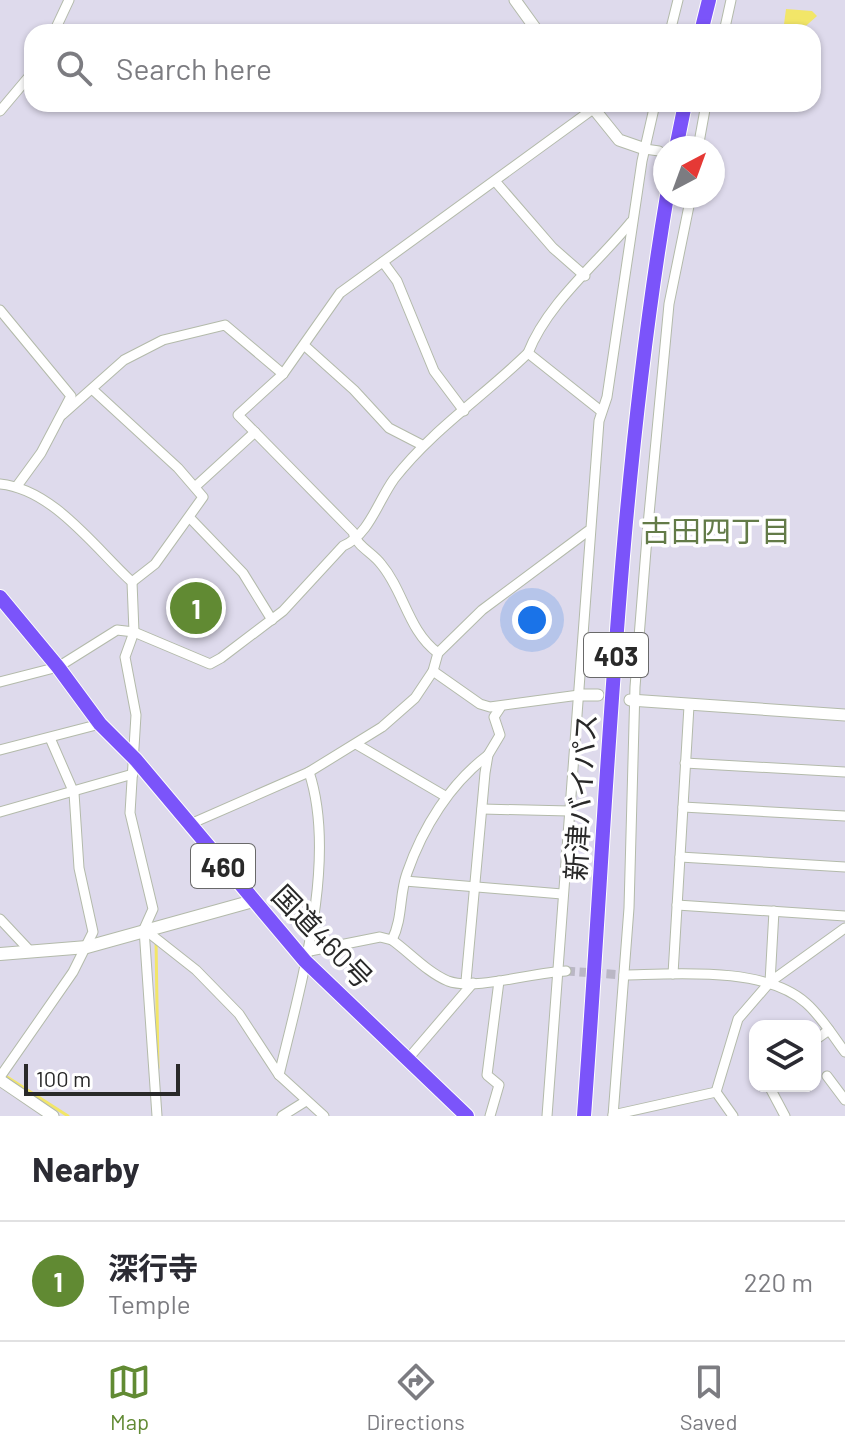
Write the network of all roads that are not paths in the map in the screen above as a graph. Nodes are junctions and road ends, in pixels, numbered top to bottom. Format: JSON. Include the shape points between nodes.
{"nodes":[{"id":1,"x":69,"y":0,"type":"edge"},
{"id":2,"x":515,"y":0,"type":"edge"},
{"id":3,"x":678,"y":0,"type":"edge"},
{"id":4,"x":709,"y":0,"type":"edge"},
{"id":5,"x":731,"y":0,"type":"edge"},
{"id":6,"x":58,"y":24,"type":"edge"},
{"id":7,"x":532,"y":24,"type":"edge"},
{"id":8,"x":672,"y":24,"type":"edge"},
{"id":9,"x":703,"y":24,"type":"edge"},
{"id":10,"x":726,"y":24,"type":"edge"},
{"id":11,"x":24,"y":82,"type":"edge"},
{"id":12,"x":0,"y":111,"type":"edge"},
{"id":13,"x":584,"y":112,"type":"edge"},
{"id":14,"x":597,"y":112,"type":"edge"},
{"id":15,"x":653,"y":112,"type":"edge"},
{"id":16,"x":683,"y":112,"type":"edge"},
{"id":17,"x":705,"y":112,"type":"edge"},
{"id":18,"x":678,"y":136,"type":"edge"},
{"id":19,"x":700,"y":136,"type":"edge"},
{"id":20,"x":645,"y":149,"type":"junction"},
{"id":21,"x":653,"y":150,"type":"edge"},
{"id":22,"x":495,"y":181,"type":"junction"},
{"id":23,"x":665,"y":208,"type":"edge"},
{"id":24,"x":689,"y":208,"type":"edge"},
{"id":25,"x":633,"y":219,"type":"junction"},
{"id":26,"x":383,"y":262,"type":"junction"},
{"id":27,"x":585,"y":276,"type":"junction"},
{"id":28,"x":0,"y":310,"type":"edge"},
{"id":29,"x":305,"y":346,"type":"junction"},
{"id":30,"x":528,"y":353,"type":"junction"},
{"id":31,"x":283,"y":374,"type":"junction"},
{"id":32,"x":92,"y":389,"type":"junction"},
{"id":33,"x":464,"y":411,"type":"junction"},
{"id":34,"x":601,"y":411,"type":"junction"},
{"id":35,"x":62,"y":415,"type":"junction"},
{"id":36,"x":255,"y":432,"type":"junction"},
{"id":37,"x":422,"y":445,"type":"junction"},
{"id":38,"x":0,"y":484,"type":"edge"},
{"id":39,"x":17,"y":486,"type":"junction"},
{"id":40,"x":196,"y":486,"type":"junction"},
{"id":41,"x":190,"y":518,"type":"junction"},
{"id":42,"x":588,"y":531,"type":"junction"},
{"id":43,"x":355,"y":541,"type":"junction"},
{"id":44,"x":132,"y":582,"type":"junction"},
{"id":45,"x":0,"y":597,"type":"edge"},
{"id":46,"x":272,"y":620,"type":"junction"},
{"id":47,"x":134,"y":632,"type":"junction"},
{"id":48,"x":438,"y":653,"type":"junction"},
{"id":49,"x":58,"y":667,"type":"junction"},
{"id":50,"x":433,"y":671,"type":"junction"},
{"id":51,"x":0,"y":682,"type":"edge"},
{"id":52,"x":579,"y":695,"type":"junction"},
{"id":53,"x":598,"y":695,"type":"dead end"},
{"id":54,"x":632,"y":700,"type":"junction"},
{"id":55,"x":689,"y":706,"type":"junction"},
{"id":56,"x":500,"y":708,"type":"junction"},
{"id":57,"x":845,"y":715,"type":"edge"},
{"id":58,"x":100,"y":724,"type":"junction"},
{"id":59,"x":50,"y":738,"type":"junction"},
{"id":60,"x":356,"y":744,"type":"junction"},
{"id":61,"x":0,"y":750,"type":"edge"},
{"id":62,"x":488,"y":755,"type":"junction"},
{"id":63,"x":685,"y":763,"type":"junction"},
{"id":64,"x":134,"y":767,"type":"junction"},
{"id":65,"x":309,"y":772,"type":"junction"},
{"id":66,"x":845,"y":772,"type":"edge"},
{"id":67,"x":74,"y":793,"type":"junction"},
{"id":68,"x":445,"y":796,"type":"junction"},
{"id":69,"x":683,"y":807,"type":"junction"},
{"id":70,"x":482,"y":809,"type":"junction"},
{"id":71,"x":569,"y":811,"type":"junction"},
{"id":72,"x":0,"y":812,"type":"edge"},
{"id":73,"x":845,"y":816,"type":"edge"},
{"id":74,"x":188,"y":825,"type":"junction"},
{"id":75,"x":680,"y":857,"type":"junction"},
{"id":76,"x":845,"y":867,"type":"edge"},
{"id":77,"x":405,"y":881,"type":"junction"},
{"id":78,"x":475,"y":886,"type":"junction"},
{"id":79,"x":562,"y":894,"type":"junction"},
{"id":80,"x":253,"y":901,"type":"junction"},
{"id":81,"x":677,"y":905,"type":"junction"},
{"id":82,"x":774,"y":911,"type":"junction"},
{"id":83,"x":845,"y":916,"type":"edge"},
{"id":84,"x":0,"y":919,"type":"edge"},
{"id":85,"x":845,"y":928,"type":"edge"},
{"id":86,"x":144,"y":929,"type":"junction"},
{"id":87,"x":392,"y":940,"type":"junction"},
{"id":88,"x":87,"y":947,"type":"junction"},
{"id":89,"x":31,"y":952,"type":"junction"},
{"id":90,"x":0,"y":954,"type":"edge"},
{"id":91,"x":307,"y":956,"type":"junction"},
{"id":92,"x":560,"y":971,"type":"junction"},
{"id":93,"x":673,"y":974,"type":"junction"},
{"id":94,"x":624,"y":975,"type":"junction"},
{"id":95,"x":499,"y":981,"type":"junction"},
{"id":96,"x":469,"y":982,"type":"junction"},
{"id":97,"x":770,"y":982,"type":"junction"},
{"id":98,"x":829,"y":1030,"type":"junction"},
{"id":99,"x":821,"y":1036,"type":"edge"},
{"id":100,"x":845,"y":1052,"type":"edge"},
{"id":101,"x":407,"y":1060,"type":"junction"},
{"id":102,"x":279,"y":1075,"type":"junction"},
{"id":103,"x":827,"y":1076,"type":"dead end"},
{"id":104,"x":0,"y":1078,"type":"edge"},
{"id":105,"x":716,"y":1092,"type":"junction"},
{"id":106,"x":772,"y":1092,"type":"edge"},
{"id":107,"x":845,"y":1100,"type":"edge"},
{"id":108,"x":306,"y":1101,"type":"junction"},
{"id":109,"x":53,"y":1116,"type":"edge"},
{"id":110,"x":157,"y":1116,"type":"edge"},
{"id":111,"x":282,"y":1116,"type":"edge"},
{"id":112,"x":324,"y":1116,"type":"edge"},
{"id":113,"x":467,"y":1116,"type":"edge"},
{"id":114,"x":490,"y":1116,"type":"edge"},
{"id":115,"x":547,"y":1116,"type":"edge"},
{"id":116,"x":584,"y":1116,"type":"edge"},
{"id":117,"x":613,"y":1116,"type":"edge"},
{"id":118,"x":733,"y":1116,"type":"edge"},
{"id":119,"x":785,"y":1116,"type":"edge"}],
"edges":[{"from":1,"to":6,"type":"street"},
{"from":2,"to":7,"type":"street"},
{"from":3,"to":8,"type":"street"},
{"from":4,"to":9,"type":"highway"},
{"from":5,"to":10,"type":"street"},
{"from":11,"to":12,"type":"street"},
{"from":13,"to":22,"type":"street"},
{"from":14,"to":20,"type":"street","via":[[619,140]]},
{"from":15,"to":20,"type":"street"},
{"from":16,"to":18,"type":"highway"},
{"from":17,"to":19,"type":"street"},
{"from":20,"to":21,"type":"street"},
{"from":20,"to":25,"type":"street"},
{"from":22,"to":26,"type":"street"},
{"from":22,"to":27,"type":"street"},
{"from":23,"to":116,"type":"highway","name":"新津バイパス","number":"403","via":[[646,319],[632,474]]},
{"from":24,"to":54,"type":"street","via":[[669,304]]},
{"from":25,"to":27,"type":"street"},
{"from":25,"to":34,"type":"street"},
{"from":26,"to":29,"type":"street","via":[[340,293]]},
{"from":26,"to":33,"type":"street","via":[[397,281],[434,371]]},
{"from":27,"to":30,"type":"street","via":[[537,331]]},
{"from":28,"to":35,"type":"street","via":[[69,390]]},
{"from":29,"to":31,"type":"street"},
{"from":29,"to":37,"type":"street","via":[[389,428]]},
{"from":30,"to":33,"type":"street"},
{"from":30,"to":34,"type":"street"},
{"from":31,"to":32,"type":"street","via":[[225,325],[163,340],[124,360]]},
{"from":31,"to":36,"type":"street","via":[[238,415]]},
{"from":32,"to":35,"type":"street"},
{"from":32,"to":40,"type":"street"},
{"from":33,"to":37,"type":"street"},
{"from":34,"to":42,"type":"street"},
{"from":35,"to":39,"type":"street"},
{"from":36,"to":40,"type":"street"},
{"from":36,"to":43,"type":"street","via":[[353,532]]},
{"from":37,"to":43,"type":"street"},
{"from":38,"to":39,"type":"street"},
{"from":39,"to":44,"type":"street","via":[[42,498]]},
{"from":40,"to":41,"type":"street","via":[[203,497]]},
{"from":41,"to":44,"type":"street","via":[[155,564]]},
{"from":41,"to":46,"type":"street","via":[[243,573]]},
{"from":42,"to":48,"type":"street","via":[[482,610]]},
{"from":42,"to":52,"type":"street"},
{"from":43,"to":46,"type":"street","via":[[343,546]]},
{"from":43,"to":48,"type":"street","via":[[382,565],[411,621]]},
{"from":44,"to":47,"type":"street"},
{"from":45,"to":49,"type":"highway","name":"国道460号","number":"460"},
{"from":46,"to":47,"type":"street","via":[[210,664]]},
{"from":47,"to":49,"type":"street","via":[[117,630]]},
{"from":47,"to":64,"type":"street","via":[[125,657],[136,715]]},
{"from":48,"to":50,"type":"street"},
{"from":49,"to":51,"type":"street"},
{"from":49,"to":58,"type":"highway","name":"国道460号","number":"460"},
{"from":50,"to":56,"type":"street","via":[[480,704]]},
{"from":50,"to":60,"type":"street","via":[[415,698]]},
{"from":52,"to":53,"type":"street"},
{"from":52,"to":56,"type":"street"},
{"from":52,"to":71,"type":"street"},
{"from":54,"to":55,"type":"street"},
{"from":54,"to":94,"type":"street"},
{"from":55,"to":57,"type":"street"},
{"from":55,"to":63,"type":"street"},
{"from":56,"to":62,"type":"street","via":[[494,717],[500,735]]},
{"from":58,"to":59,"type":"street"},
{"from":58,"to":64,"type":"highway","name":"国道460号","number":"460"},
{"from":59,"to":61,"type":"street"},
{"from":59,"to":67,"type":"street"},
{"from":60,"to":65,"type":"street"},
{"from":60,"to":68,"type":"street"},
{"from":62,"to":68,"type":"street"},
{"from":62,"to":70,"type":"street"},
{"from":63,"to":66,"type":"street"},
{"from":63,"to":69,"type":"street"},
{"from":64,"to":67,"type":"street"},
{"from":64,"to":74,"type":"highway","name":"国道460号","number":"460"},
{"from":64,"to":86,"type":"street","via":[[130,813],[153,909]]},
{"from":65,"to":74,"type":"street"},
{"from":65,"to":91,"type":"street","via":[[319,817]]},
{"from":67,"to":72,"type":"street"},
{"from":67,"to":88,"type":"street","via":[[79,868],[93,932]]},
{"from":68,"to":77,"type":"street"},
{"from":69,"to":73,"type":"street"},
{"from":69,"to":75,"type":"street"},
{"from":70,"to":71,"type":"street"},
{"from":70,"to":78,"type":"street"},
{"from":71,"to":79,"type":"street"},
{"from":74,"to":80,"type":"highway","name":"国道460号","number":"460"},
{"from":75,"to":76,"type":"street"},
{"from":75,"to":81,"type":"street"},
{"from":77,"to":78,"type":"street"},
{"from":77,"to":87,"type":"street"},
{"from":78,"to":79,"type":"street"},
{"from":78,"to":96,"type":"street"},
{"from":79,"to":92,"type":"street"},
{"from":80,"to":86,"type":"main road"},
{"from":80,"to":91,"type":"highway","name":"国道460号","number":"460"},
{"from":81,"to":82,"type":"street"},
{"from":81,"to":93,"type":"street"},
{"from":82,"to":83,"type":"street"},
{"from":82,"to":97,"type":"street"},
{"from":84,"to":89,"type":"street"},
{"from":85,"to":97,"type":"street"},
{"from":86,"to":88,"type":"main road"},
{"from":86,"to":102,"type":"street","via":[[196,970],[239,1014]]},
{"from":86,"to":110,"type":"street"},
{"from":87,"to":91,"type":"street","via":[[380,937]]},
{"from":87,"to":96,"type":"street","via":[[450,982]]},
{"from":88,"to":89,"type":"main road"},
{"from":88,"to":104,"type":"street"},
{"from":89,"to":90,"type":"main road"},
{"from":91,"to":101,"type":"highway","name":"国道460号","number":"460"},
{"from":91,"to":102,"type":"street"},
{"from":92,"to":95,"type":"street"},
{"from":92,"to":115,"type":"street"},
{"from":93,"to":94,"type":"street"},
{"from":93,"to":97,"type":"street"},
{"from":94,"to":117,"type":"street"},
{"from":95,"to":96,"type":"street"},
{"from":95,"to":114,"type":"street","via":[[487,1075],[499,1085]]},
{"from":96,"to":101,"type":"street"},
{"from":97,"to":98,"type":"street","via":[[807,1003]]},
{"from":97,"to":105,"type":"street","via":[[738,1019]]},
{"from":98,"to":99,"type":"street"},
{"from":98,"to":100,"type":"street"},
{"from":101,"to":113,"type":"highway","name":"国道460号","number":"460"},
{"from":102,"to":108,"type":"street"},
{"from":103,"to":107,"type":"street"},
{"from":104,"to":109,"type":"street"},
{"from":105,"to":117,"type":"street"},
{"from":105,"to":118,"type":"street"},
{"from":106,"to":119,"type":"street"},
{"from":108,"to":111,"type":"street"},
{"from":108,"to":112,"type":"street"}]}
